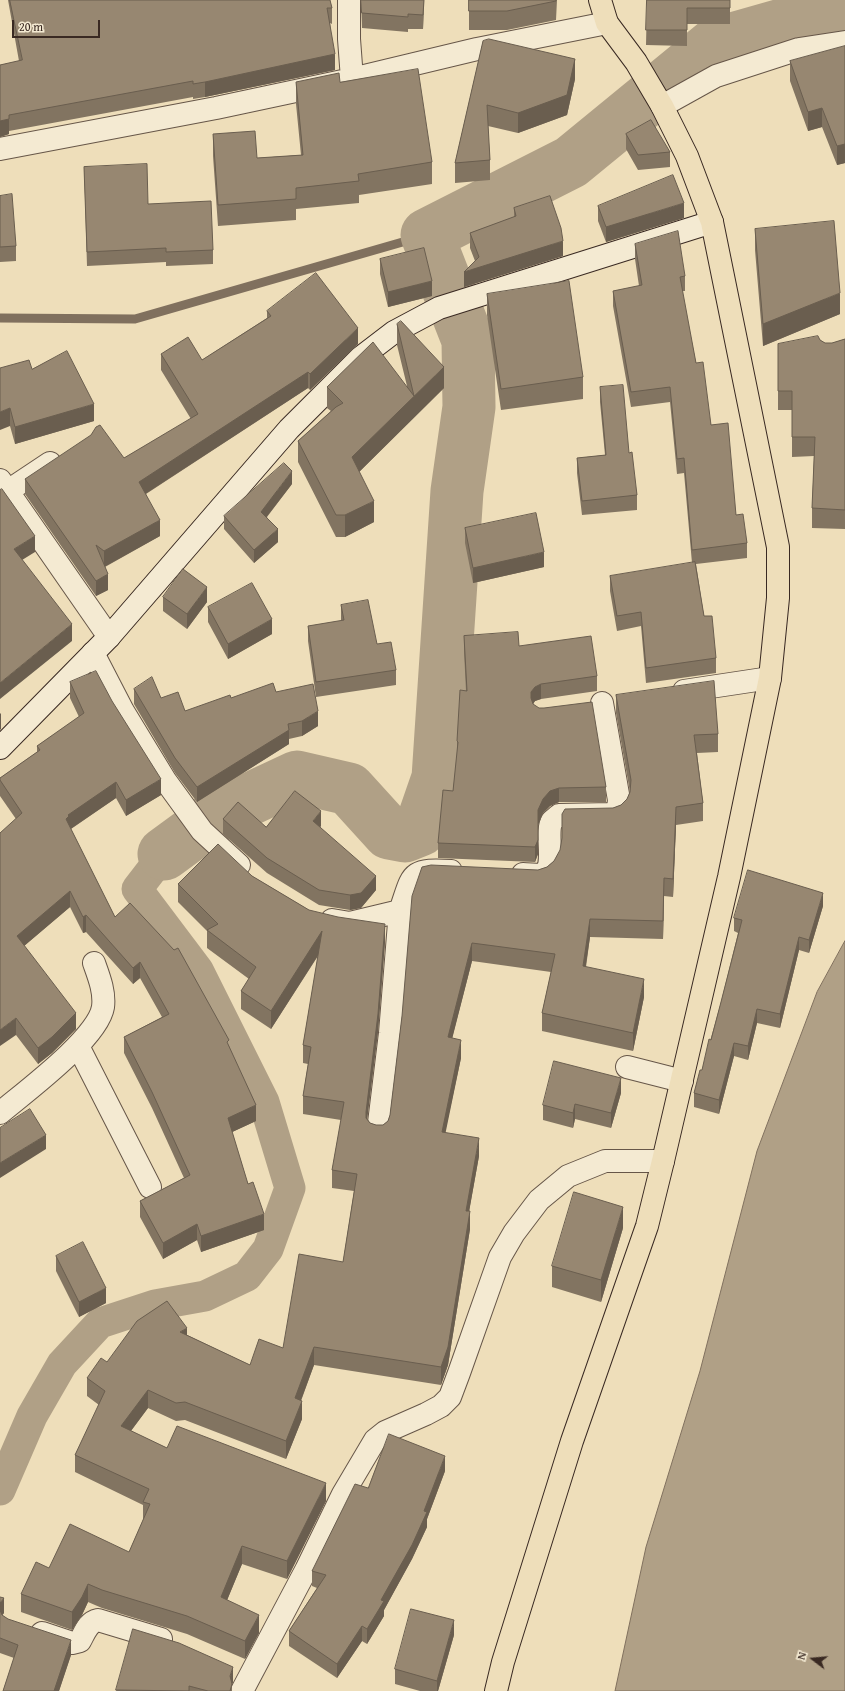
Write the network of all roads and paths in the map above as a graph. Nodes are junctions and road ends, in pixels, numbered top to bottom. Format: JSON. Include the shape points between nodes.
{"nodes":[{"id":1,"x":349,"y":0,"type":"edge"},
{"id":2,"x":600,"y":0,"type":"edge"},
{"id":3,"x":607,"y":24,"type":"junction"},
{"id":4,"x":845,"y":42,"type":"edge"},
{"id":5,"x":352,"y":79,"type":"junction"},
{"id":6,"x":659,"y":101,"type":"junction"},
{"id":7,"x":0,"y":149,"type":"edge"},
{"id":8,"x":712,"y":222,"type":"junction"},
{"id":9,"x":65,"y":453,"type":"edge"},
{"id":10,"x":4,"y":486,"type":"edge"},
{"id":11,"x":109,"y":637,"type":"junction"},
{"id":12,"x":93,"y":653,"type":"junction"},
{"id":13,"x":770,"y":678,"type":"junction"},
{"id":14,"x":663,"y":694,"type":"edge"},
{"id":15,"x":625,"y":700,"type":"edge"},
{"id":16,"x":602,"y":703,"type":"junction"},
{"id":17,"x":580,"y":706,"type":"edge"},
{"id":18,"x":0,"y":748,"type":"edge"},
{"id":19,"x":470,"y":872,"type":"edge"},
{"id":20,"x":505,"y":874,"type":"edge"},
{"id":21,"x":253,"y":878,"type":"edge"},
{"id":22,"x":400,"y":911,"type":"junction"},
{"id":23,"x":315,"y":917,"type":"edge"},
{"id":24,"x":94,"y":963,"type":"dead end"},
{"id":25,"x":78,"y":1046,"type":"junction"},
{"id":26,"x":627,"y":1067,"type":"dead end"},
{"id":27,"x":682,"y":1081,"type":"junction"},
{"id":28,"x":0,"y":1113,"type":"edge"},
{"id":29,"x":378,"y":1131,"type":"edge"},
{"id":30,"x":663,"y":1161,"type":"junction"},
{"id":31,"x":150,"y":1187,"type":"dead end"},
{"id":32,"x":26,"y":1627,"type":"edge"},
{"id":33,"x":177,"y":1644,"type":"edge"},
{"id":34,"x":230,"y":1667,"type":"edge"},
{"id":35,"x":246,"y":1683,"type":"edge"},
{"id":36,"x":496,"y":1691,"type":"edge"}],
"edges":[{"from":1,"to":5,"type":"street"},
{"from":2,"to":3,"type":"highway"},
{"from":3,"to":5,"type":"street","via":[[477,48]]},
{"from":3,"to":6,"type":"highway","via":[[636,62]]},
{"from":4,"to":6,"type":"street","via":[[799,49],[716,76]]},
{"from":5,"to":7,"type":"street"},
{"from":6,"to":8,"type":"highway","via":[[687,156]]},
{"from":8,"to":11,"type":"street","via":[[439,308],[394,332],[360,358],[289,429]]},
{"from":8,"to":13,"type":"highway","via":[[778,547],[778,598]]},
{"from":9,"to":10,"type":"street"},
{"from":10,"to":11,"type":"street"},
{"from":11,"to":12,"type":"street"},
{"from":12,"to":18,"type":"street"},
{"from":12,"to":21,"type":"street","via":[[122,711],[165,780],[202,831]]},
{"from":13,"to":14,"type":"street"},
{"from":13,"to":27,"type":"highway","via":[[729,877]]},
{"from":15,"to":16,"type":"street"},
{"from":16,"to":17,"type":"street"},
{"from":16,"to":20,"type":"street","via":[[619,800],[618,808],[612,814],[560,815],[552,820],[550,827],[550,864],[545,872],[540,875]]},
{"from":19,"to":22,"type":"street","via":[[419,872],[412,878]]},
{"from":22,"to":23,"type":"street","via":[[350,923]]},
{"from":22,"to":29,"type":"street","via":[[390,1032]]},
{"from":24,"to":25,"type":"street","via":[[102,987],[103,1007],[100,1018]]},
{"from":25,"to":28,"type":"street"},
{"from":25,"to":31,"type":"street"},
{"from":26,"to":27,"type":"street"},
{"from":27,"to":30,"type":"highway"},
{"from":30,"to":35,"type":"street","via":[[605,1161],[568,1176],[539,1200],[500,1257],[450,1397],[441,1406],[385,1432],[375,1440],[335,1491],[306,1570]]},
{"from":30,"to":36,"type":"highway","via":[[647,1226],[572,1441],[505,1654]]},
{"from":32,"to":33,"type":"street","via":[[72,1643],[80,1641],[93,1621],[98,1620]]},
{"from":34,"to":35,"type":"street"}]}
